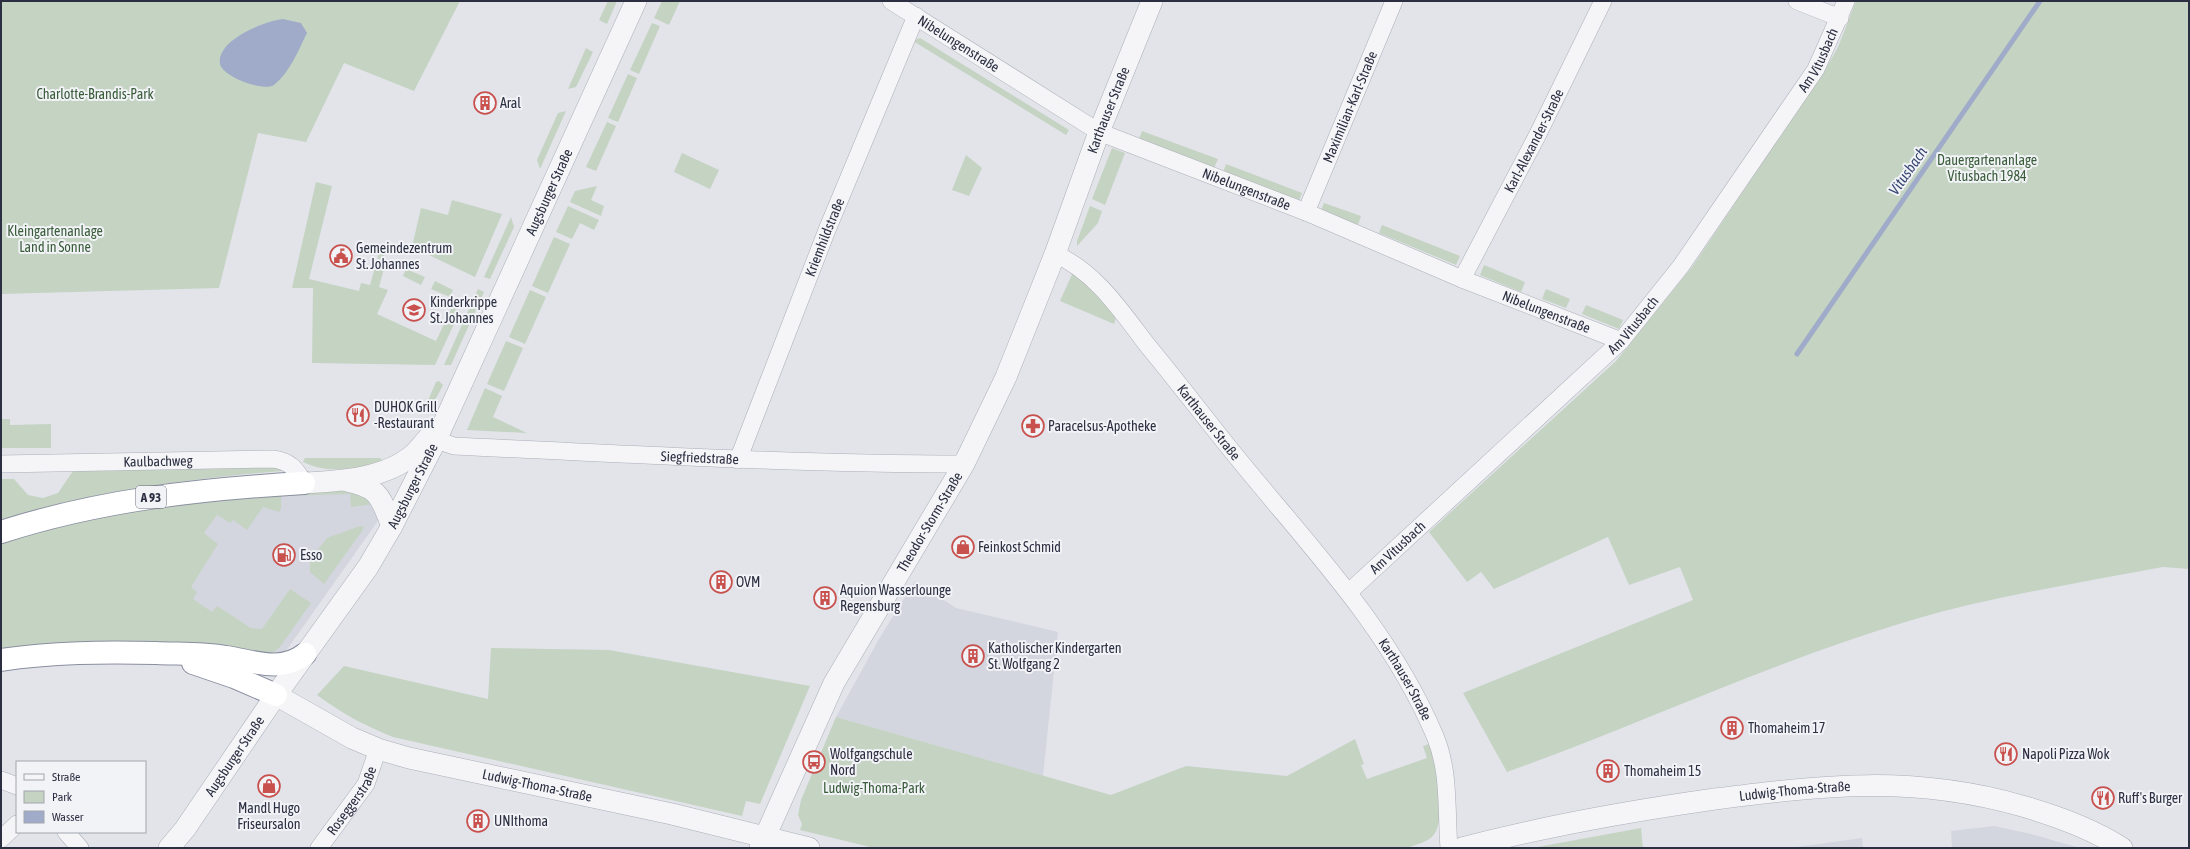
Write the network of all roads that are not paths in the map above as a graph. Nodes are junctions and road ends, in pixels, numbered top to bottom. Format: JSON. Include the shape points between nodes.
{"nodes":[{"id":1,"x":636,"y":1,"type":"edge"},
{"id":2,"x":891,"y":1,"type":"edge"},
{"id":3,"x":1152,"y":1,"type":"edge"},
{"id":4,"x":1394,"y":1,"type":"edge"},
{"id":5,"x":1603,"y":1,"type":"edge"},
{"id":6,"x":1797,"y":1,"type":"edge"},
{"id":7,"x":1846,"y":1,"type":"edge"},
{"id":8,"x":916,"y":16,"type":"junction"},
{"id":9,"x":1840,"y":18,"type":"junction"},
{"id":10,"x":1099,"y":132,"type":"junction"},
{"id":11,"x":1306,"y":212,"type":"junction"},
{"id":12,"x":1055,"y":254,"type":"junction"},
{"id":13,"x":1462,"y":279,"type":"junction"},
{"id":14,"x":1621,"y":341,"type":"junction"},
{"id":15,"x":446,"y":418,"type":"junction"},
{"id":16,"x":436,"y":440,"type":"junction"},
{"id":17,"x":738,"y":460,"type":"junction"},
{"id":18,"x":1,"y":464,"type":"edge"},
{"id":19,"x":964,"y":464,"type":"junction"},
{"id":20,"x":348,"y":480,"type":"junction"},
{"id":21,"x":304,"y":483,"type":"junction"},
{"id":22,"x":392,"y":526,"type":"junction"},
{"id":23,"x":1,"y":532,"type":"edge"},
{"id":24,"x":1349,"y":592,"type":"junction"},
{"id":25,"x":157,"y":653,"type":"junction"},
{"id":26,"x":305,"y":654,"type":"junction"},
{"id":27,"x":1,"y":660,"type":"edge"},
{"id":28,"x":276,"y":695,"type":"junction"},
{"id":29,"x":378,"y":749,"type":"junction"},
{"id":30,"x":1,"y":780,"type":"edge"},
{"id":31,"x":16,"y":786,"type":"edge"},
{"id":32,"x":16,"y":825,"type":"edge"},
{"id":33,"x":67,"y":833,"type":"edge"},
{"id":34,"x":1,"y":839,"type":"edge"},
{"id":35,"x":763,"y":842,"type":"edge"},
{"id":36,"x":80,"y":848,"type":"edge"},
{"id":37,"x":169,"y":848,"type":"edge"},
{"id":38,"x":319,"y":848,"type":"edge"},
{"id":39,"x":809,"y":848,"type":"edge"},
{"id":40,"x":1449,"y":848,"type":"edge"},
{"id":41,"x":1462,"y":848,"type":"edge"},
{"id":42,"x":2122,"y":848,"type":"edge"}],
"edges":[{"from":1,"to":15,"type":"street","name":"Augsburger Straße"},
{"from":2,"to":8,"type":"street","name":"Nibelungenstraße"},
{"from":3,"to":10,"type":"street","name":"Karthauser Straße"},
{"from":4,"to":11,"type":"street","name":"Maximilian-Karl-Straße"},
{"from":5,"to":13,"type":"street","name":"Karl-Alexander-Straße","via":[[1538,134]]},
{"from":6,"to":9,"type":"street"},
{"from":7,"to":9,"type":"street","name":"Am Vitusbach"},
{"from":8,"to":10,"type":"street","name":"Nibelungenstraße"},
{"from":8,"to":17,"type":"street","name":"Kriemhildstraße","via":[[827,230]]},
{"from":9,"to":14,"type":"street","name":"Am Vitusbach","via":[[1816,69],[1681,266]]},
{"from":10,"to":11,"type":"street","name":"Nibelungenstraße"},
{"from":10,"to":12,"type":"street","name":"Karthauser Straße"},
{"from":11,"to":13,"type":"street","name":"Nibelungenstraße"},
{"from":12,"to":19,"type":"street","name":"Theodor-Storm-Straße","via":[[1006,377]]},
{"from":12,"to":24,"type":"street","name":"Karthauser Straße","via":[[1074,262],[1103,288],[1235,456]]},
{"from":13,"to":14,"type":"street","name":"Nibelungenstraße"},
{"from":14,"to":24,"type":"street","name":"Am Vitusbach"},
{"from":15,"to":16,"type":"street","name":"Augsburger Straße"},
{"from":15,"to":20,"type":"street","via":[[410,456],[383,470]]},
{"from":16,"to":17,"type":"street","name":"Siegfriedstraße","via":[[454,446]]},
{"from":16,"to":22,"type":"street","name":"Augsburger Straße"},
{"from":17,"to":19,"type":"street","name":"Siegfriedstraße"},
{"from":18,"to":21,"type":"street","name":"Kaulbachweg","via":[[273,459],[290,464]]},
{"from":19,"to":35,"type":"street","name":"Theodor-Storm-Straße","via":[[834,684]]},
{"from":20,"to":21,"type":"street"},
{"from":20,"to":22,"type":"street","via":[[374,490],[382,500]]},
{"from":21,"to":23,"type":"highway","number":"A 93","via":[[222,488],[160,496],[92,508]]},
{"from":22,"to":26,"type":"street","name":"Augsburger Straße","via":[[368,567]]},
{"from":24,"to":40,"type":"street","name":"Karthauser Straße","via":[[1403,671],[1442,754],[1446,773]]},
{"from":25,"to":26,"type":"highway","via":[[225,656],[271,665],[291,663]]},
{"from":25,"to":27,"type":"highway","via":[[89,653]]},
{"from":25,"to":28,"type":"highway","via":[[217,670]]},
{"from":26,"to":28,"type":"street","name":"Augsburger Straße"},
{"from":28,"to":29,"type":"street","name":"Ludwig-Thoma-Straße","via":[[352,738]]},
{"from":28,"to":37,"type":"street","name":"Augsburger Straße","via":[[185,829]]},
{"from":29,"to":35,"type":"street","name":"Ludwig-Thoma-Straße"},
{"from":29,"to":38,"type":"street","name":"Roseggerstraße","via":[[366,784]]},
{"from":30,"to":31,"type":"street"},
{"from":32,"to":34,"type":"street"},
{"from":33,"to":36,"type":"street"},
{"from":35,"to":39,"type":"street","name":"Ludwig-Thoma-Straße"},
{"from":41,"to":42,"type":"street","name":"Ludwig-Thoma-Straße","via":[[1619,813],[1774,792],[1854,785],[1929,788],[1996,799],[2053,815],[2103,836]]}]}
